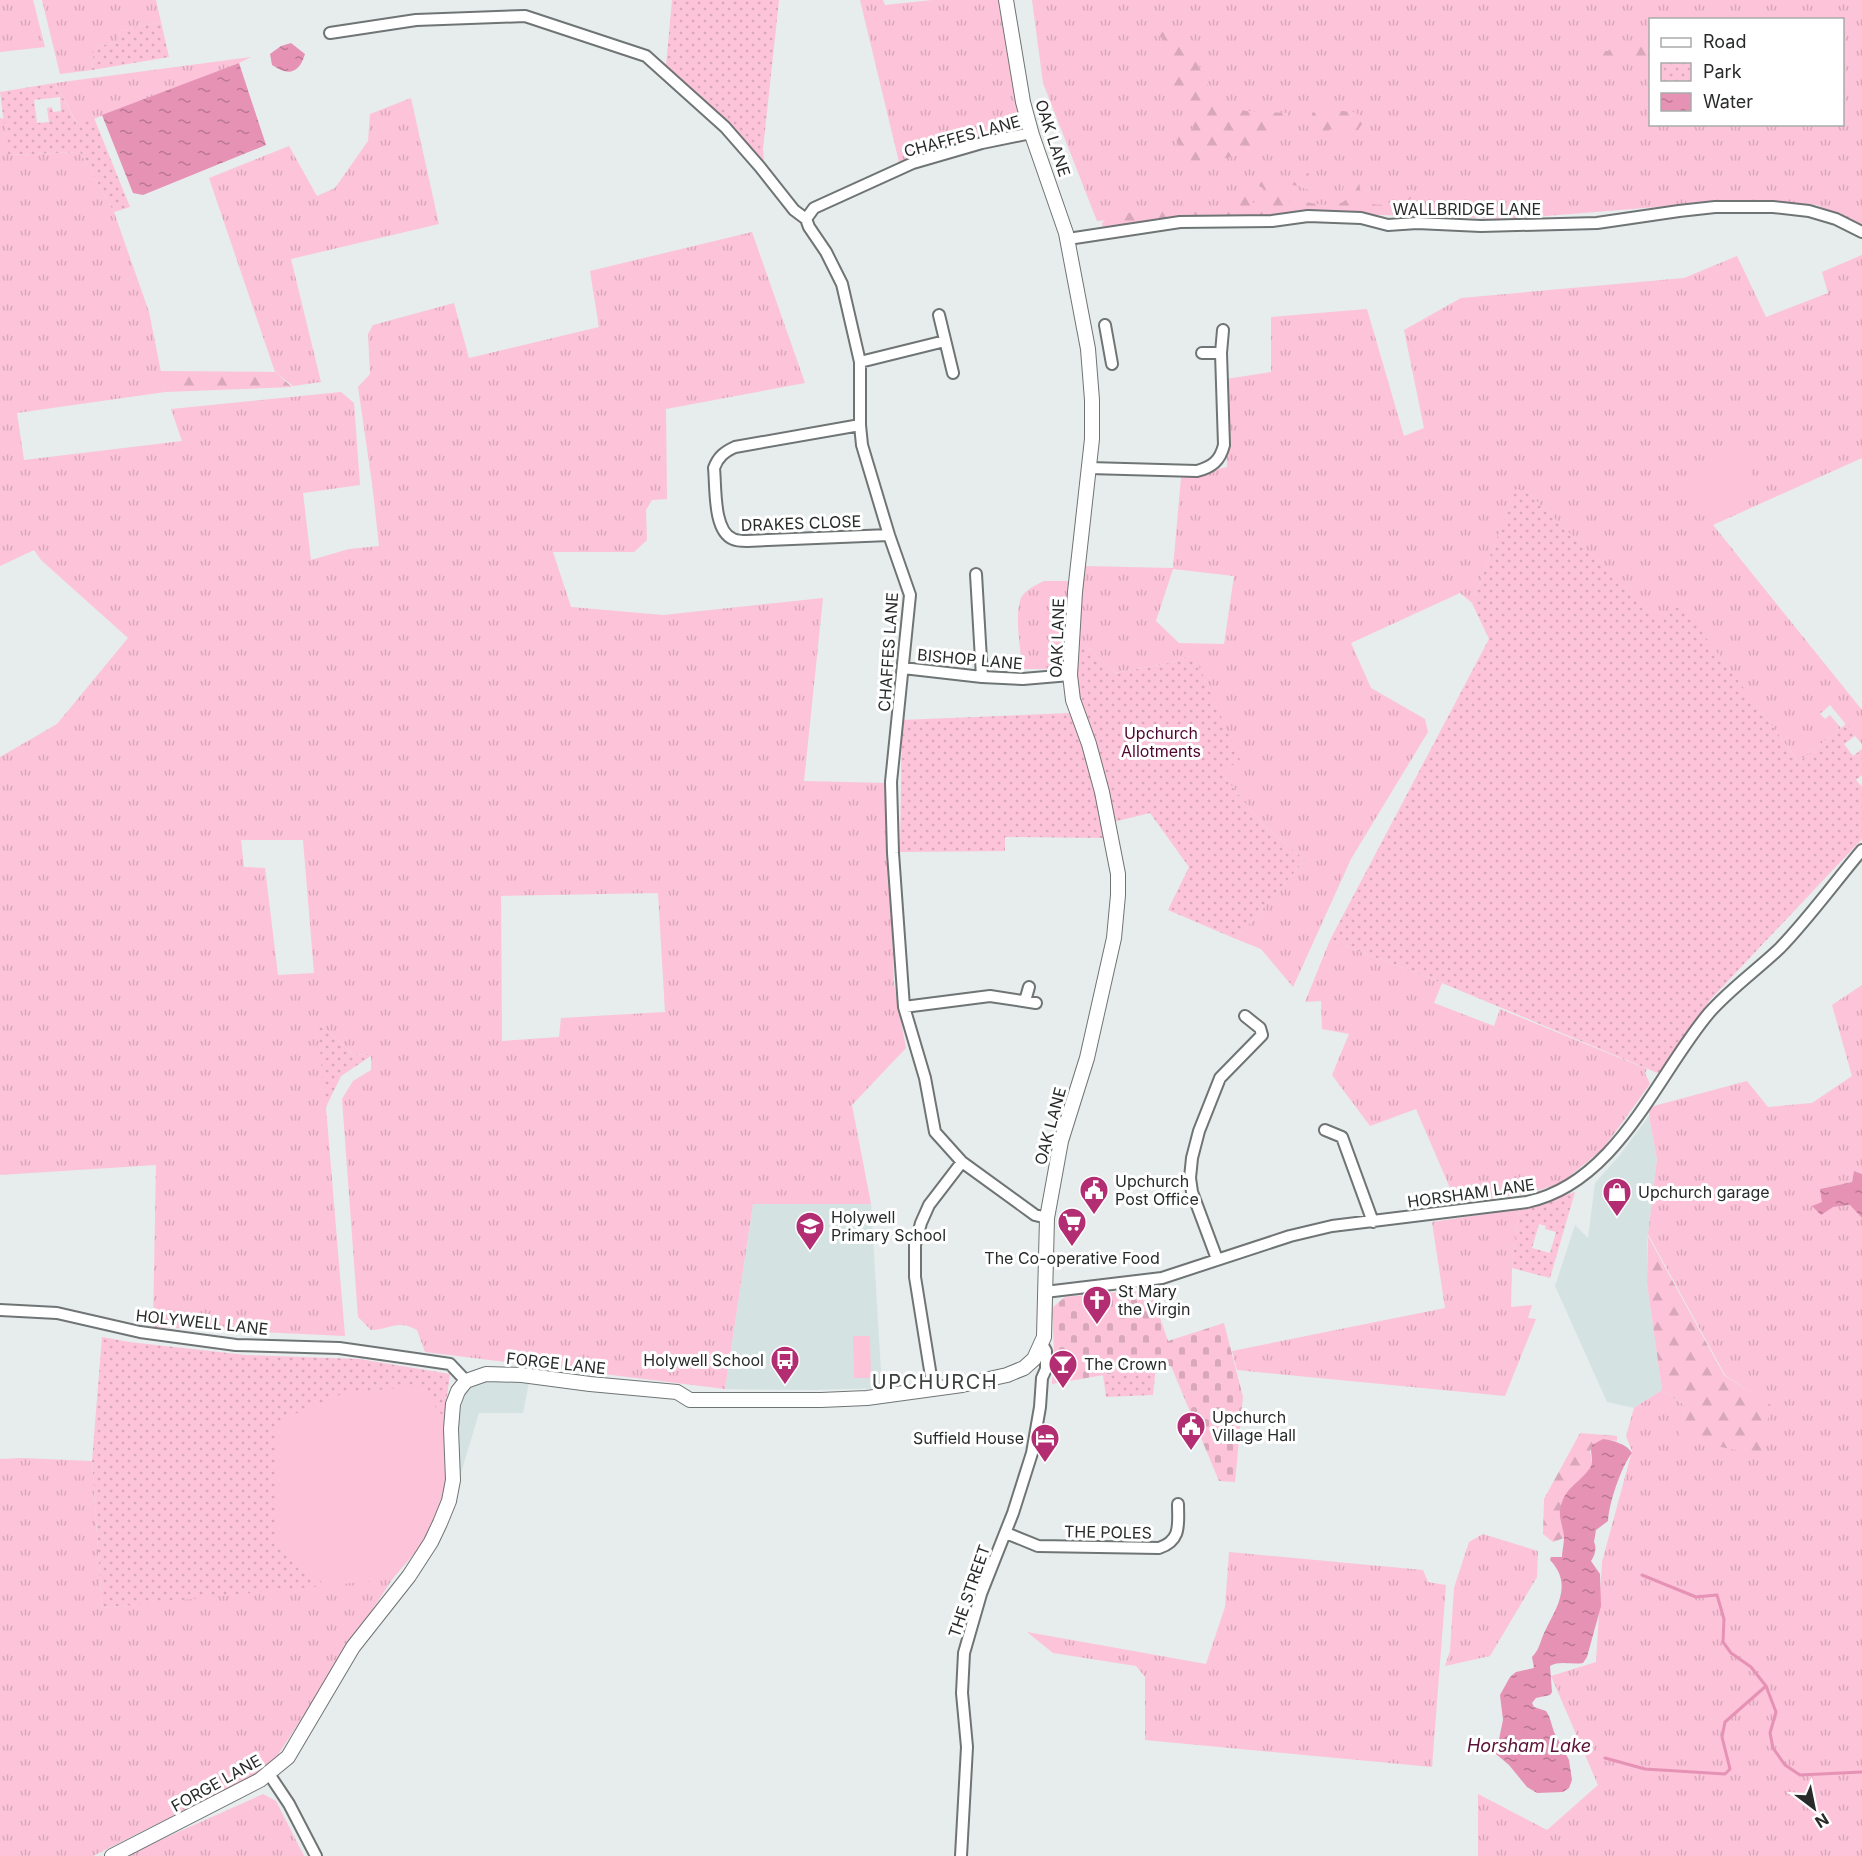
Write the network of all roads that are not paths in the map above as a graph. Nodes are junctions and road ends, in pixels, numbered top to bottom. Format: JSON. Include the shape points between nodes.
{"nodes":[{"id":1,"x":1006,"y":0,"type":"edge"},
{"id":2,"x":330,"y":33,"type":"dead end"},
{"id":3,"x":1031,"y":133,"type":"junction"},
{"id":4,"x":806,"y":219,"type":"junction"},
{"id":5,"x":1862,"y":232,"type":"edge"},
{"id":6,"x":1068,"y":239,"type":"junction"},
{"id":7,"x":939,"y":315,"type":"dead end"},
{"id":8,"x":1105,"y":325,"type":"dead end"},
{"id":9,"x":1223,"y":330,"type":"dead end"},
{"id":10,"x":945,"y":341,"type":"junction"},
{"id":11,"x":1109,"y":345,"type":"junction"},
{"id":12,"x":1088,"y":349,"type":"junction"},
{"id":13,"x":1202,"y":353,"type":"dead end"},
{"id":14,"x":1221,"y":353,"type":"junction"},
{"id":15,"x":860,"y":362,"type":"junction"},
{"id":16,"x":1112,"y":364,"type":"dead end"},
{"id":17,"x":953,"y":373,"type":"dead end"},
{"id":18,"x":860,"y":425,"type":"junction"},
{"id":19,"x":1089,"y":468,"type":"junction"},
{"id":20,"x":888,"y":535,"type":"junction"},
{"id":21,"x":976,"y":574,"type":"dead end"},
{"id":22,"x":903,"y":668,"type":"junction"},
{"id":23,"x":1070,"y":675,"type":"junction"},
{"id":24,"x":982,"y":677,"type":"junction"},
{"id":25,"x":1862,"y":850,"type":"edge"},
{"id":26,"x":1029,"y":987,"type":"dead end"},
{"id":27,"x":904,"y":1007,"type":"junction"},
{"id":28,"x":1245,"y":1016,"type":"dead end"},
{"id":29,"x":1325,"y":1130,"type":"dead end"},
{"id":30,"x":962,"y":1162,"type":"junction"},
{"id":31,"x":1047,"y":1218,"type":"junction"},
{"id":32,"x":1373,"y":1222,"type":"junction"},
{"id":33,"x":1217,"y":1260,"type":"junction"},
{"id":34,"x":1045,"y":1292,"type":"junction"},
{"id":35,"x":0,"y":1310,"type":"edge"},
{"id":36,"x":1042,"y":1344,"type":"junction"},
{"id":37,"x":1030,"y":1364,"type":"junction"},
{"id":38,"x":1017,"y":1372,"type":"joint"},
{"id":39,"x":1042,"y":1378,"type":"junction"},
{"id":40,"x":466,"y":1381,"type":"junction"},
{"id":41,"x":933,"y":1389,"type":"junction"},
{"id":42,"x":1178,"y":1504,"type":"dead end"},
{"id":43,"x":1006,"y":1533,"type":"junction"},
{"id":44,"x":269,"y":1774,"type":"junction"},
{"id":45,"x":112,"y":1856,"type":"edge"},
{"id":46,"x":316,"y":1856,"type":"edge"},
{"id":47,"x":961,"y":1856,"type":"edge"}],
"edges":[{"from":1,"to":3,"type":"street","name":"OAK LANE"},
{"from":2,"to":4,"type":"street","via":[[416,20],[525,15],[646,56],[725,127],[794,210]]},
{"from":3,"to":4,"type":"street","name":"CHAFFES LANE","via":[[913,163],[814,208]]},
{"from":3,"to":6,"type":"street","name":"OAK LANE"},
{"from":4,"to":15,"type":"street","name":"CHAFFES LANE","via":[[842,284]]},
{"from":5,"to":6,"type":"street","name":"WALLBRIDGE LANE","via":[[1809,211],[1715,207],[1597,224],[1388,225],[1361,218],[1308,216],[1272,221],[1180,222]]},
{"from":6,"to":12,"type":"street","name":"OAK LANE"},
{"from":7,"to":10,"type":"street"},
{"from":8,"to":11,"type":"street"},
{"from":9,"to":14,"type":"street"},
{"from":10,"to":15,"type":"street"},
{"from":10,"to":17,"type":"street"},
{"from":11,"to":12,"type":"street"},
{"from":11,"to":16,"type":"street"},
{"from":12,"to":19,"type":"street","name":"OAK LANE","via":[[1092,420]]},
{"from":13,"to":14,"type":"street"},
{"from":14,"to":19,"type":"street","via":[[1224,445],[1214,464],[1197,471]]},
{"from":15,"to":18,"type":"street","name":"CHAFFES LANE"},
{"from":18,"to":20,"type":"street","name":"CHAFFES LANE"},
{"from":18,"to":20,"type":"street","name":"DRAKES CLOSE","via":[[724,452],[714,468],[718,520],[726,535],[734,540]]},
{"from":19,"to":23,"type":"street","name":"OAK LANE"},
{"from":20,"to":22,"type":"street","name":"CHAFFES LANE","via":[[910,595]]},
{"from":21,"to":24,"type":"street"},
{"from":22,"to":24,"type":"street","name":"BISHOP LANE"},
{"from":22,"to":27,"type":"street","name":"CHAFFES LANE","via":[[891,782]]},
{"from":23,"to":24,"type":"street","name":"BISHOP LANE"},
{"from":23,"to":31,"type":"street","name":"OAK LANE","via":[[1073,700],[1104,802],[1119,896],[1105,981],[1087,1058],[1061,1141]]},
{"from":25,"to":32,"type":"street","name":"HORSHAM LANE","via":[[1780,947],[1710,1012],[1631,1125],[1578,1179],[1551,1195],[1527,1202]]},
{"from":26,"to":27,"type":"street","via":[[1031,1002],[990,996]]},
{"from":27,"to":30,"type":"street","name":"CHAFFES LANE","via":[[925,1078],[935,1132]]},
{"from":28,"to":33,"type":"street","via":[[1259,1027],[1262,1035],[1220,1078],[1199,1131],[1191,1166],[1193,1195]]},
{"from":29,"to":32,"type":"street","via":[[1342,1137]]},
{"from":30,"to":31,"type":"street","name":"CHAFFES LANE","via":[[1035,1215]]},
{"from":30,"to":41,"type":"street","via":[[929,1204],[915,1245],[915,1277]]},
{"from":31,"to":34,"type":"street","name":"OAK LANE"},
{"from":32,"to":33,"type":"street","name":"HORSHAM LANE","via":[[1309,1231]]},
{"from":33,"to":34,"type":"street","name":"HORSHAM LANE","via":[[1158,1279]]},
{"from":34,"to":36,"type":"street","name":"OAK LANE"},
{"from":35,"to":40,"type":"street","name":"HOLYWELL LANE","via":[[57,1313],[140,1332],[236,1345],[339,1348],[450,1364]]},
{"from":36,"to":37,"type":"street","name":"OAK LANE"},
{"from":36,"to":39,"type":"street","name":"THE STREET","via":[[1046,1350]]},
{"from":37,"to":38,"type":"street","name":"OAK LANE"},
{"from":37,"to":39,"type":"street"},
{"from":38,"to":41,"type":"street","name":"FORGE LANE"},
{"from":39,"to":43,"type":"street","name":"THE STREET","via":[[1032,1453]]},
{"from":40,"to":41,"type":"street","name":"FORGE LANE","via":[[486,1374],[522,1375],[677,1392],[690,1400],[839,1400]]},
{"from":40,"to":44,"type":"street","name":"FORGE LANE","via":[[452,1408],[453,1480],[449,1501],[431,1542],[353,1647],[288,1757]]},
{"from":42,"to":43,"type":"street","name":"THE POLES","via":[[1176,1536],[1170,1544],[1159,1548],[1038,1546]]},
{"from":43,"to":47,"type":"street","name":"THE STREET","via":[[981,1594],[964,1653],[962,1694],[967,1747]]},
{"from":44,"to":45,"type":"street","name":"FORGE LANE"},
{"from":44,"to":46,"type":"street"}]}
